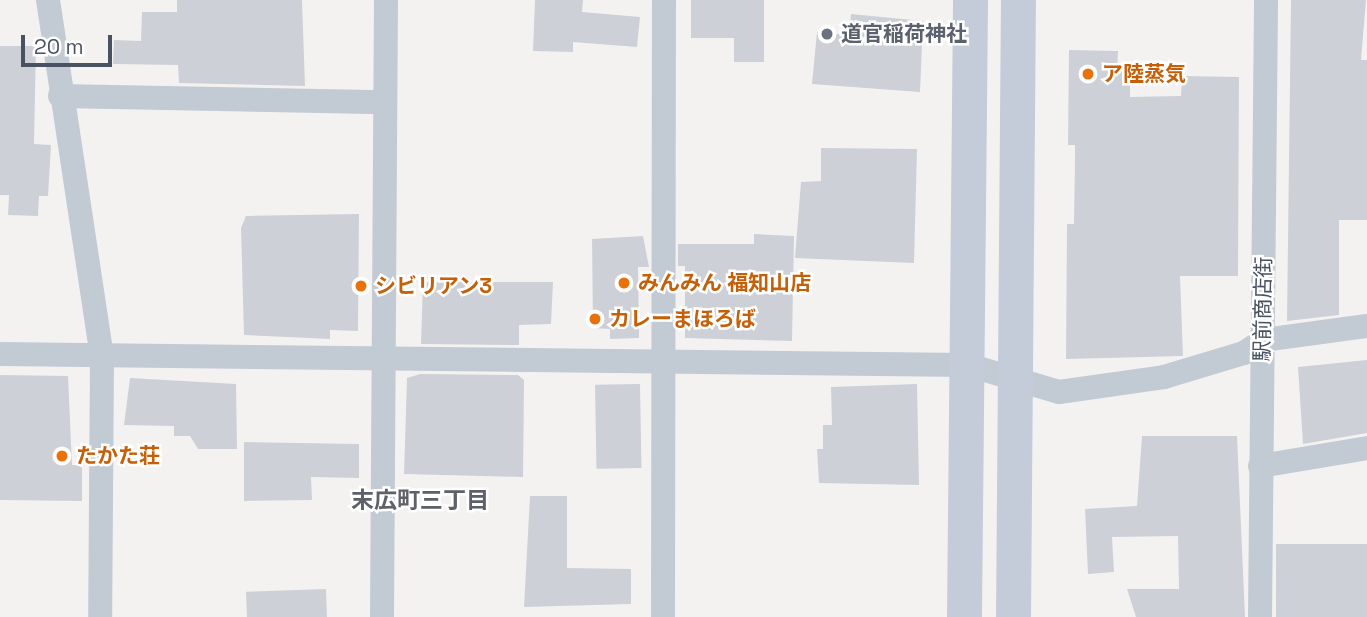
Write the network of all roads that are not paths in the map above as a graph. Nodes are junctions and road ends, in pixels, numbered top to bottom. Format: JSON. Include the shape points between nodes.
{"nodes":[{"id":1,"x":48,"y":0,"type":"edge"},
{"id":2,"x":386,"y":0,"type":"edge"},
{"id":3,"x":664,"y":0,"type":"edge"},
{"id":4,"x":971,"y":0,"type":"edge"},
{"id":5,"x":1018,"y":0,"type":"edge"},
{"id":6,"x":1266,"y":0,"type":"edge"},
{"id":7,"x":60,"y":96,"type":"junction"},
{"id":8,"x":385,"y":102,"type":"junction"},
{"id":9,"x":1367,"y":327,"type":"edge"},
{"id":10,"x":1263,"y":340,"type":"junction"},
{"id":11,"x":0,"y":354,"type":"edge"},
{"id":12,"x":102,"y":355,"type":"junction"},
{"id":13,"x":384,"y":359,"type":"junction"},
{"id":14,"x":665,"y":365,"type":"junction"},
{"id":15,"x":968,"y":365,"type":"junction"},
{"id":16,"x":1016,"y":383,"type":"junction"},
{"id":17,"x":1367,"y":448,"type":"edge"},
{"id":18,"x":1260,"y":466,"type":"junction"},
{"id":19,"x":100,"y":617,"type":"edge"},
{"id":20,"x":382,"y":617,"type":"edge"},
{"id":21,"x":663,"y":617,"type":"edge"},
{"id":22,"x":964,"y":617,"type":"edge"},
{"id":23,"x":1013,"y":617,"type":"edge"},
{"id":24,"x":1260,"y":617,"type":"edge"}],
"edges":[{"from":1,"to":7,"type":"street"},
{"from":2,"to":8,"type":"street"},
{"from":3,"to":14,"type":"street"},
{"from":4,"to":15,"type":"street"},
{"from":5,"to":16,"type":"street"},
{"from":6,"to":10,"type":"street","name":"駅前商店街"},
{"from":7,"to":8,"type":"street"},
{"from":7,"to":12,"type":"street"},
{"from":8,"to":13,"type":"street"},
{"from":9,"to":10,"type":"street"},
{"from":10,"to":16,"type":"street","via":[[1244,353],[1164,377],[1059,392]]},
{"from":10,"to":18,"type":"street","name":"駅前商店街"},
{"from":11,"to":12,"type":"street"},
{"from":12,"to":13,"type":"street"},
{"from":12,"to":19,"type":"street"},
{"from":13,"to":14,"type":"street"},
{"from":13,"to":20,"type":"street"},
{"from":14,"to":15,"type":"street"},
{"from":14,"to":21,"type":"street"},
{"from":15,"to":16,"type":"street"},
{"from":15,"to":22,"type":"street"},
{"from":16,"to":23,"type":"street"},
{"from":17,"to":18,"type":"street"},
{"from":18,"to":24,"type":"street","name":"駅前商店街"}]}
